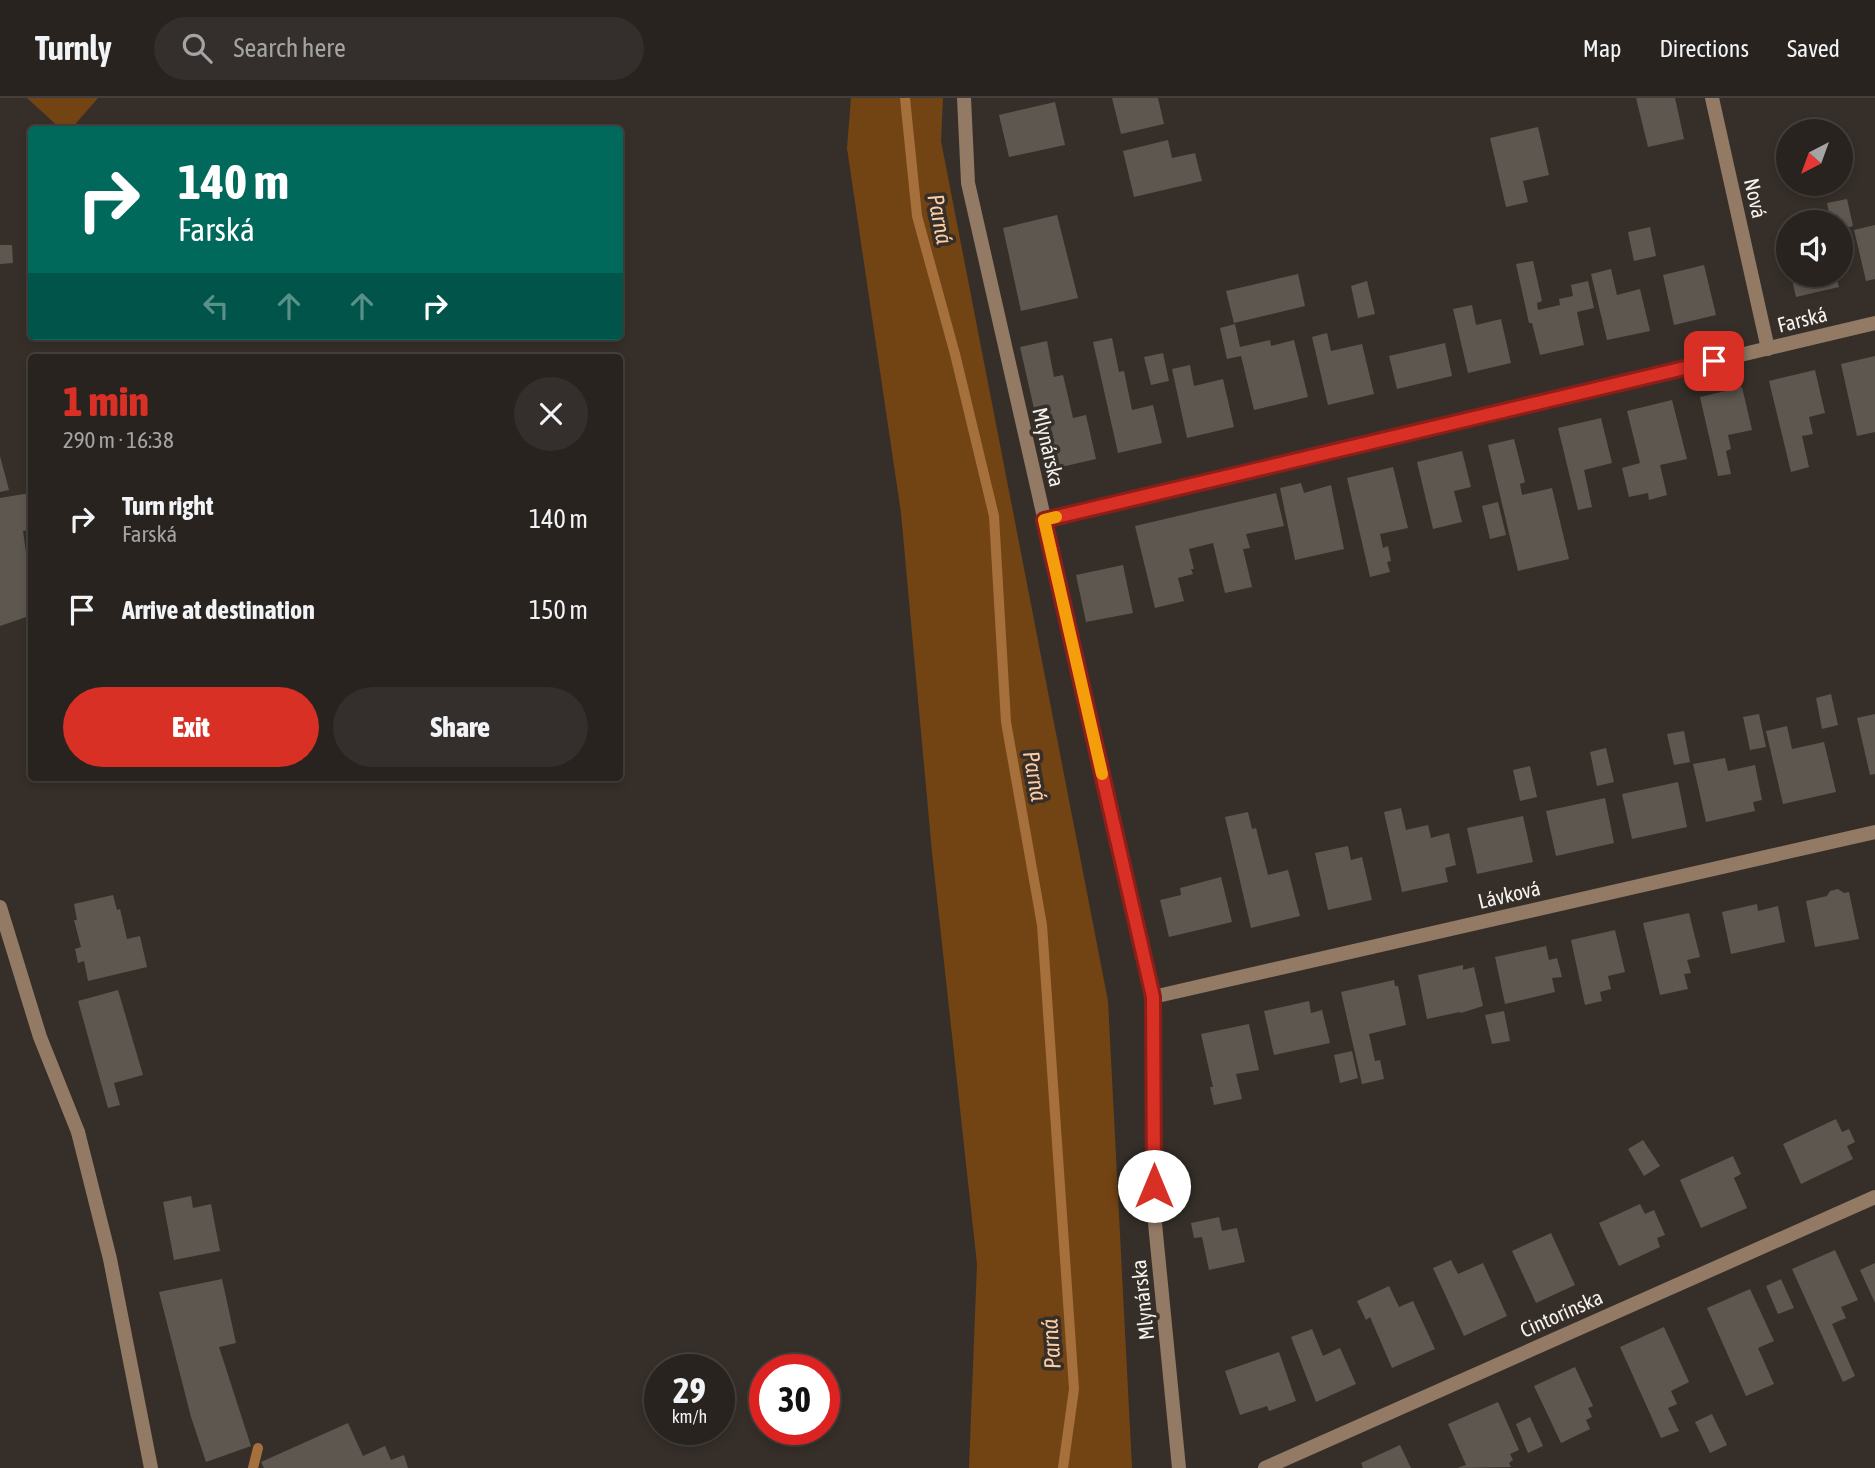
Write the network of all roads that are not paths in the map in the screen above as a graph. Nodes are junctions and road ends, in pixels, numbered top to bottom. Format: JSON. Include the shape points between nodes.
{"nodes":[{"id":1,"x":964,"y":98,"type":"edge"},
{"id":2,"x":1712,"y":98,"type":"edge"},
{"id":3,"x":1875,"y":323,"type":"edge"},
{"id":4,"x":1768,"y":349,"type":"junction"},
{"id":5,"x":1044,"y":520,"type":"junction"},
{"id":6,"x":1875,"y":832,"type":"edge"},
{"id":7,"x":0,"y":907,"type":"edge"},
{"id":8,"x":1153,"y":997,"type":"junction"},
{"id":9,"x":1875,"y":1197,"type":"edge"},
{"id":10,"x":151,"y":1468,"type":"edge"},
{"id":11,"x":1179,"y":1468,"type":"edge"},
{"id":12,"x":1265,"y":1468,"type":"edge"}],
"edges":[{"from":1,"to":5,"type":"street","name":"Mlynárska","via":[[968,183]]},
{"from":2,"to":4,"type":"street","name":"Nová"},
{"from":3,"to":4,"type":"street","name":"Farská"},
{"from":4,"to":5,"type":"street","name":"Farská"},
{"from":5,"to":8,"type":"street","name":"Mlynárska"},
{"from":6,"to":8,"type":"street","name":"Lávková"},
{"from":7,"to":10,"type":"street","via":[[40,1038],[78,1132],[110,1259]]},
{"from":8,"to":11,"type":"street","name":"Mlynárska","via":[[1154,1213]]},
{"from":9,"to":12,"type":"street","name":"Cintorínska"}]}
